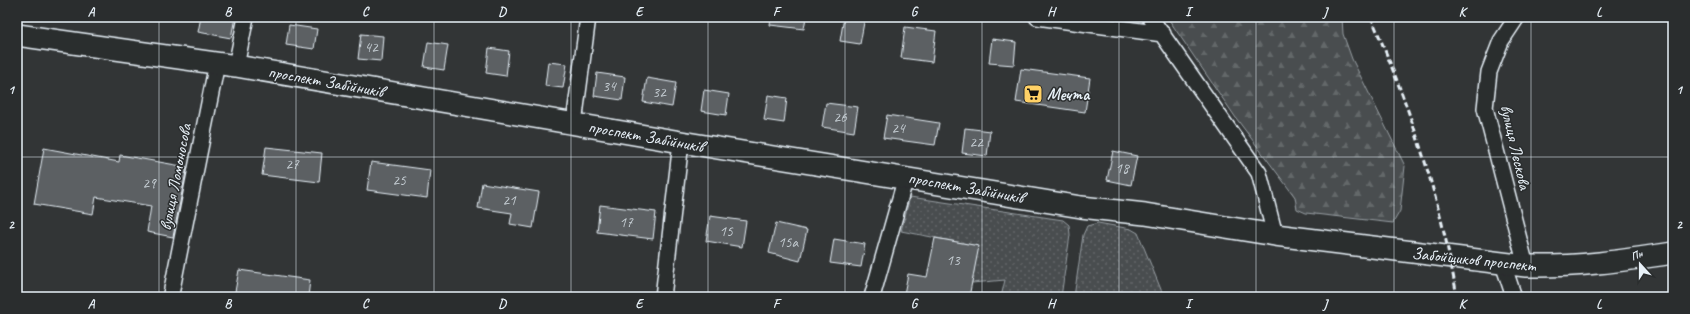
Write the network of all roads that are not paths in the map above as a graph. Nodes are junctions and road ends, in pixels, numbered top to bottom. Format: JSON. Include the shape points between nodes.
{"nodes":[{"id":1,"x":246,"y":17,"type":"edge"},
{"id":2,"x":588,"y":17,"type":"edge"},
{"id":3,"x":1036,"y":17,"type":"edge"},
{"id":4,"x":1150,"y":17,"type":"edge"},
{"id":5,"x":1517,"y":17,"type":"edge"},
{"id":6,"x":1163,"y":34,"type":"junction"},
{"id":7,"x":17,"y":35,"type":"edge"},
{"id":8,"x":227,"y":65,"type":"junction"},
{"id":9,"x":574,"y":123,"type":"junction"},
{"id":10,"x":681,"y":142,"type":"junction"},
{"id":11,"x":906,"y":177,"type":"junction"},
{"id":12,"x":1275,"y":236,"type":"junction"},
{"id":13,"x":1673,"y":253,"type":"edge"},
{"id":14,"x":1503,"y":264,"type":"junction"},
{"id":15,"x":1526,"y":266,"type":"junction"},
{"id":16,"x":172,"y":296,"type":"edge"},
{"id":17,"x":663,"y":297,"type":"edge"},
{"id":18,"x":872,"y":297,"type":"edge"},
{"id":19,"x":1514,"y":297,"type":"edge"}],
"edges":[{"from":1,"to":8,"type":"street","name":"вулиця Ломоносова"},
{"from":2,"to":9,"type":"street"},
{"from":3,"to":6,"type":"street"},
{"from":4,"to":6,"type":"street"},
{"from":5,"to":15,"type":"street","name":"вулиця Лєскова","via":[[1501,41],[1488,72],[1485,108]]},
{"from":6,"to":12,"type":"street","via":[[1259,173]]},
{"from":7,"to":8,"type":"main road","name":"проспект Забійників"},
{"from":8,"to":9,"type":"main road","name":"проспект Забійників"},
{"from":8,"to":16,"type":"street","name":"вулиця Ломоносова"},
{"from":9,"to":10,"type":"main road","name":"проспект Забійників"},
{"from":10,"to":11,"type":"main road","name":"проспект Забійників"},
{"from":10,"to":17,"type":"street"},
{"from":11,"to":12,"type":"main road","name":"проспект Забійників"},
{"from":11,"to":18,"type":"street"},
{"from":12,"to":14,"type":"main road","name":"Забойщиков проспект"},
{"from":13,"to":15,"type":"main road","name":"Забойщиков проспект","via":[[1566,267]]},
{"from":14,"to":15,"type":"main road","name":"Забойщиков проспект"},
{"from":14,"to":19,"type":"street"}]}
